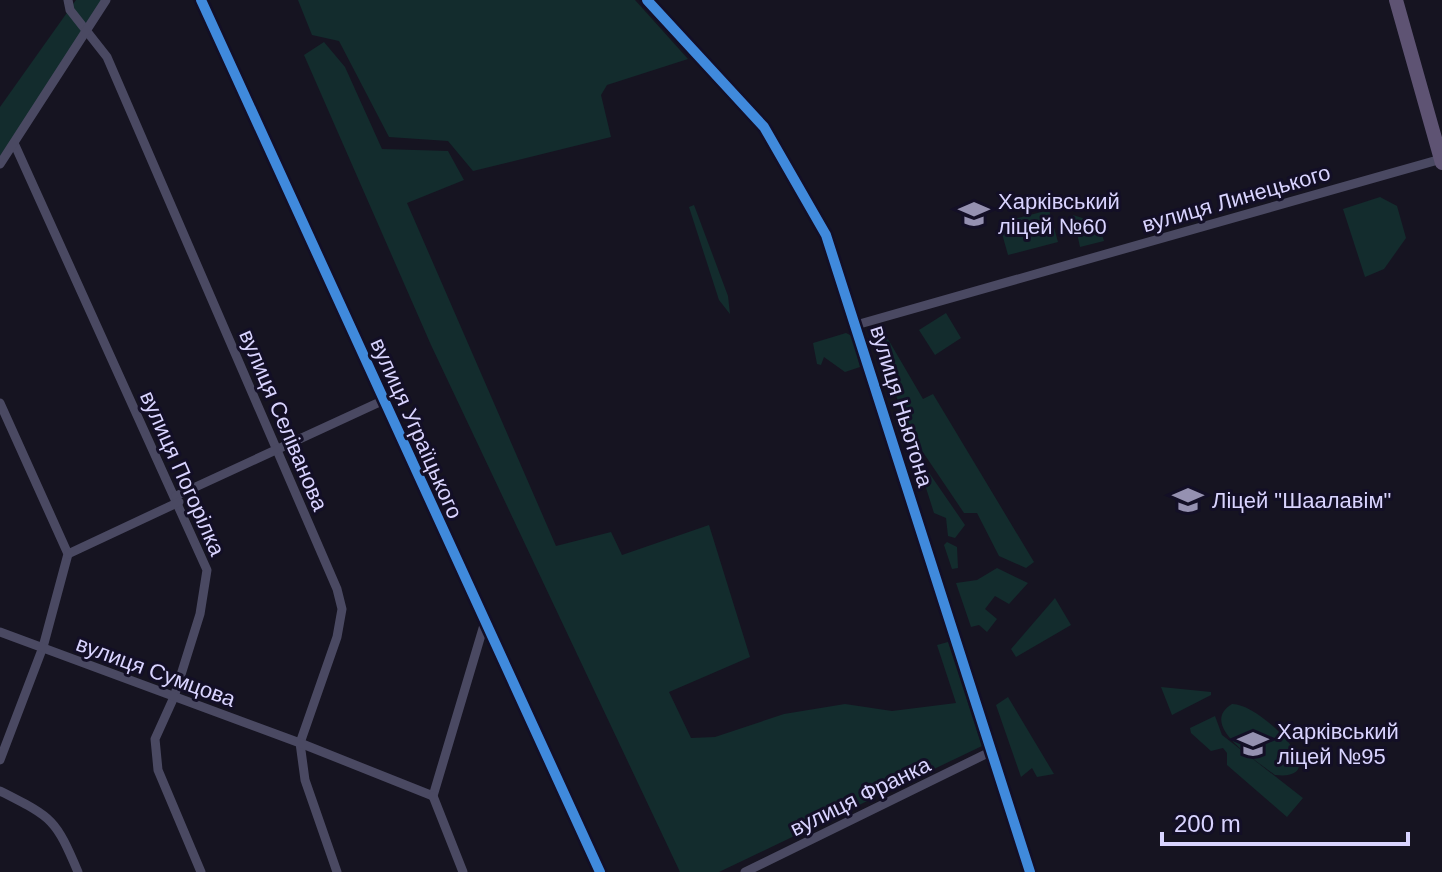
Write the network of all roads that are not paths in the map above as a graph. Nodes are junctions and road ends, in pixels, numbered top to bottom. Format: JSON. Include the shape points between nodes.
{"nodes":[{"id":1,"x":106,"y":0,"type":"edge"},
{"id":2,"x":201,"y":0,"type":"edge"},
{"id":3,"x":647,"y":0,"type":"edge"},
{"id":4,"x":1396,"y":0,"type":"edge"},
{"id":5,"x":67,"y":1,"type":"edge"},
{"id":6,"x":88,"y":30,"type":"junction"},
{"id":7,"x":14,"y":143,"type":"junction"},
{"id":8,"x":1442,"y":161,"type":"edge"},
{"id":9,"x":0,"y":164,"type":"edge"},
{"id":10,"x":856,"y":325,"type":"junction"},
{"id":11,"x":382,"y":401,"type":"junction"},
{"id":12,"x":0,"y":403,"type":"edge"},
{"id":13,"x":278,"y":447,"type":"junction"},
{"id":14,"x":178,"y":499,"type":"junction"},
{"id":15,"x":68,"y":554,"type":"junction"},
{"id":16,"x":484,"y":625,"type":"junction"},
{"id":17,"x":0,"y":632,"type":"edge"},
{"id":18,"x":43,"y":647,"type":"junction"},
{"id":19,"x":174,"y":697,"type":"junction"},
{"id":20,"x":300,"y":743,"type":"junction"},
{"id":21,"x":992,"y":751,"type":"junction"},
{"id":22,"x":0,"y":760,"type":"edge"},
{"id":23,"x":0,"y":791,"type":"edge"},
{"id":24,"x":433,"y":796,"type":"junction"},
{"id":25,"x":78,"y":872,"type":"edge"},
{"id":26,"x":201,"y":872,"type":"edge"},
{"id":27,"x":337,"y":872,"type":"edge"},
{"id":28,"x":463,"y":872,"type":"edge"},
{"id":29,"x":600,"y":872,"type":"edge"},
{"id":30,"x":745,"y":872,"type":"edge"},
{"id":31,"x":1030,"y":872,"type":"edge"}],
"edges":[{"from":1,"to":6,"type":"street"},
{"from":2,"to":11,"type":"street","name":"вулиця Уграїцького"},
{"from":3,"to":10,"type":"street","name":"вулиця Ньютона","via":[[764,127],[826,235]]},
{"from":4,"to":8,"type":"main road"},
{"from":5,"to":6,"type":"street","name":"вулиця Селіванова"},
{"from":6,"to":7,"type":"street"},
{"from":6,"to":13,"type":"street","name":"вулиця Селіванова","via":[[107,57]]},
{"from":7,"to":9,"type":"street"},
{"from":7,"to":14,"type":"street","name":"вулиця Погорілка"},
{"from":8,"to":10,"type":"street","name":"вулиця Линецького"},
{"from":10,"to":21,"type":"street","name":"вулиця Ньютона"},
{"from":11,"to":13,"type":"street"},
{"from":11,"to":16,"type":"street","name":"вулиця Уграїцького"},
{"from":12,"to":15,"type":"street"},
{"from":13,"to":14,"type":"street"},
{"from":13,"to":20,"type":"street","name":"вулиця Селіванова","via":[[342,609]]},
{"from":14,"to":15,"type":"street"},
{"from":14,"to":19,"type":"street","name":"вулиця Погорілка","via":[[208,581]]},
{"from":15,"to":18,"type":"street"},
{"from":16,"to":24,"type":"street"},
{"from":16,"to":29,"type":"street","name":"вулиця Уграїцького"},
{"from":17,"to":18,"type":"street","name":"вулиця Сумцова"},
{"from":18,"to":19,"type":"street","name":"вулиця Сумцова"},
{"from":18,"to":22,"type":"street"},
{"from":19,"to":20,"type":"street","name":"вулиця Сумцова"},
{"from":19,"to":26,"type":"street","name":"вулиця Погорілка","via":[[155,739],[155,754]]},
{"from":20,"to":24,"type":"street","name":"вулиця Сумцова"},
{"from":20,"to":27,"type":"street","name":"вулиця Селіванова","via":[[305,780]]},
{"from":21,"to":30,"type":"street","name":"вулиця Франка"},
{"from":21,"to":31,"type":"street","name":"вулиця Ньютона"},
{"from":23,"to":25,"type":"street","via":[[59,827]]},
{"from":24,"to":28,"type":"street"}]}
